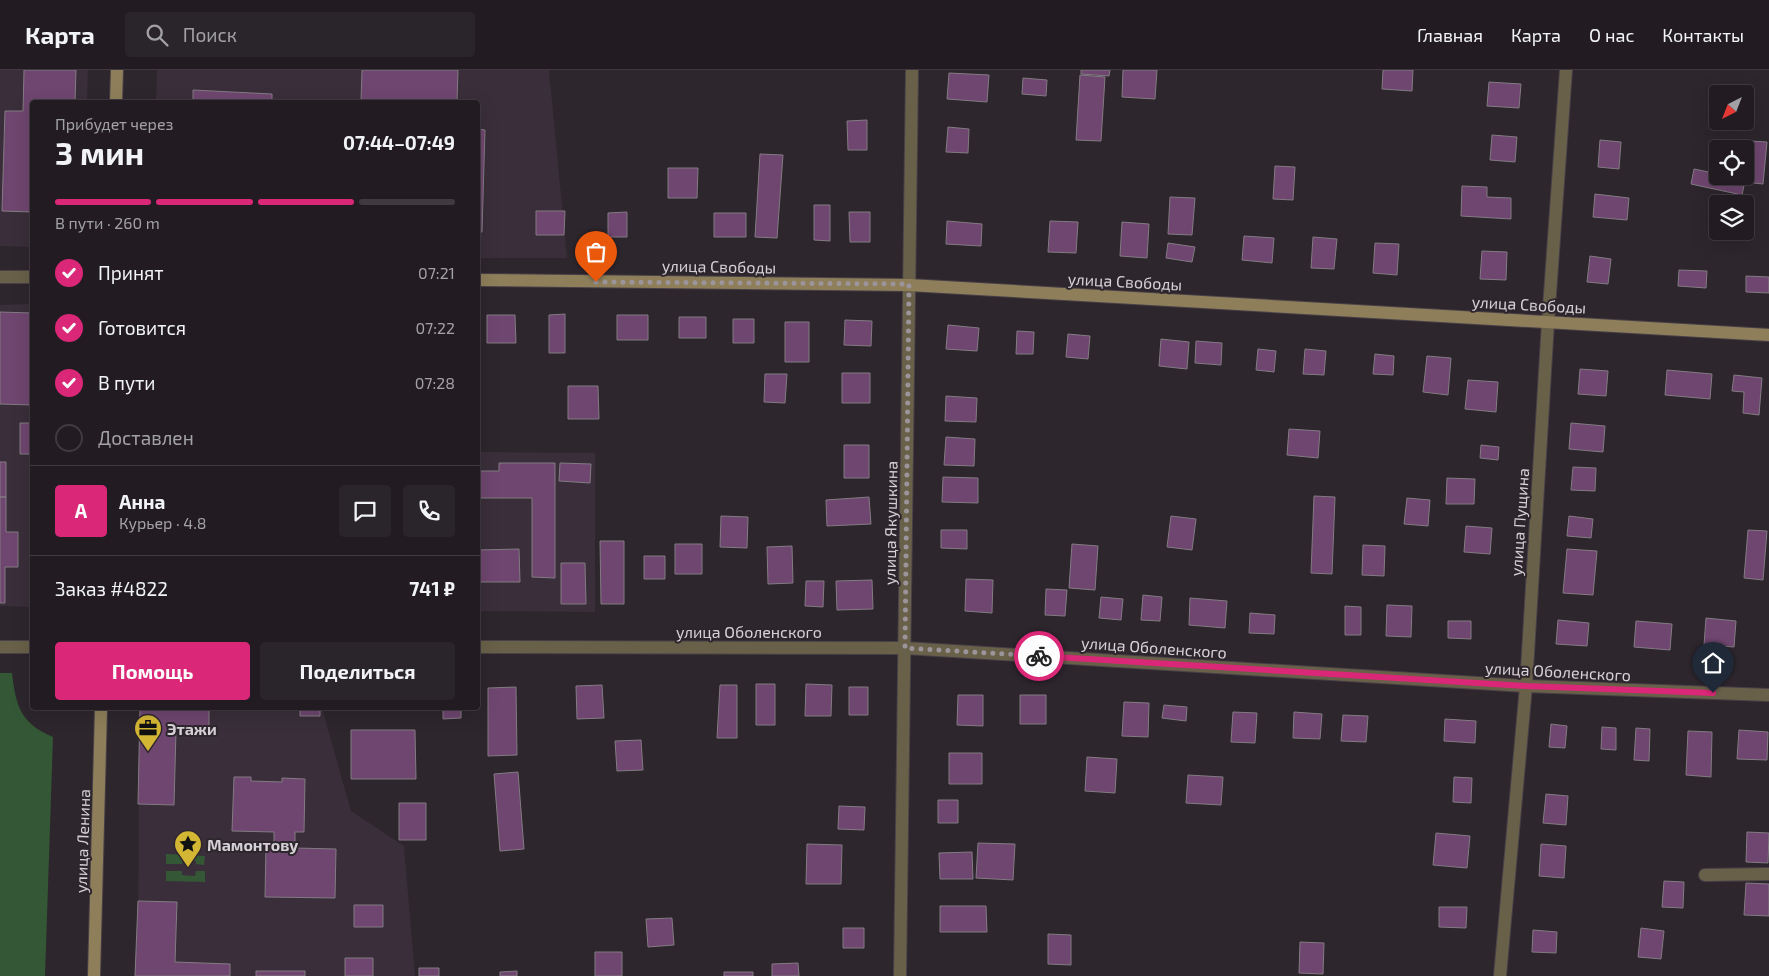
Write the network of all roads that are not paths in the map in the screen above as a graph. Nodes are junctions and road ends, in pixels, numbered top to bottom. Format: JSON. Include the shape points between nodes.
{"nodes":[{"id":1,"x":117,"y":70,"type":"edge"},
{"id":2,"x":912,"y":70,"type":"edge"},
{"id":3,"x":1566,"y":70,"type":"edge"},
{"id":4,"x":116,"y":100,"type":"edge"},
{"id":5,"x":0,"y":277,"type":"edge"},
{"id":6,"x":30,"y":277,"type":"edge"},
{"id":7,"x":480,"y":280,"type":"edge"},
{"id":8,"x":909,"y":284,"type":"junction"},
{"id":9,"x":1548,"y":322,"type":"junction"},
{"id":10,"x":1769,"y":335,"type":"edge"},
{"id":11,"x":0,"y":647,"type":"edge"},
{"id":12,"x":30,"y":647,"type":"edge"},
{"id":13,"x":480,"y":647,"type":"edge"},
{"id":14,"x":905,"y":648,"type":"junction"},
{"id":15,"x":1526,"y":686,"type":"junction"},
{"id":16,"x":1769,"y":695,"type":"edge"},
{"id":17,"x":102,"y":710,"type":"edge"},
{"id":18,"x":1769,"y":874,"type":"edge"},
{"id":19,"x":1706,"y":875,"type":"dead end"},
{"id":20,"x":94,"y":976,"type":"edge"},
{"id":21,"x":900,"y":976,"type":"edge"},
{"id":22,"x":1500,"y":976,"type":"edge"}],
"edges":[{"from":1,"to":4,"type":"street"},
{"from":2,"to":8,"type":"street","name":"улица Якушкина"},
{"from":3,"to":9,"type":"street","name":"улица Пущина"},
{"from":5,"to":6,"type":"street"},
{"from":7,"to":8,"type":"street","name":"улица Свободы"},
{"from":8,"to":9,"type":"street","name":"улица Свободы"},
{"from":8,"to":14,"type":"street","name":"улица Якушкина"},
{"from":9,"to":10,"type":"street","name":"улица Свободы"},
{"from":9,"to":15,"type":"street","name":"улица Пущина"},
{"from":11,"to":12,"type":"street"},
{"from":13,"to":14,"type":"street","name":"улица Оболенского"},
{"from":14,"to":15,"type":"street","name":"улица Оболенского"},
{"from":14,"to":21,"type":"street","name":"улица Якушкина"},
{"from":15,"to":16,"type":"street","name":"улица Оболенского"},
{"from":15,"to":22,"type":"street","name":"улица Пущина"},
{"from":17,"to":20,"type":"street","name":"улица Ленина"},
{"from":18,"to":19,"type":"street"}]}
